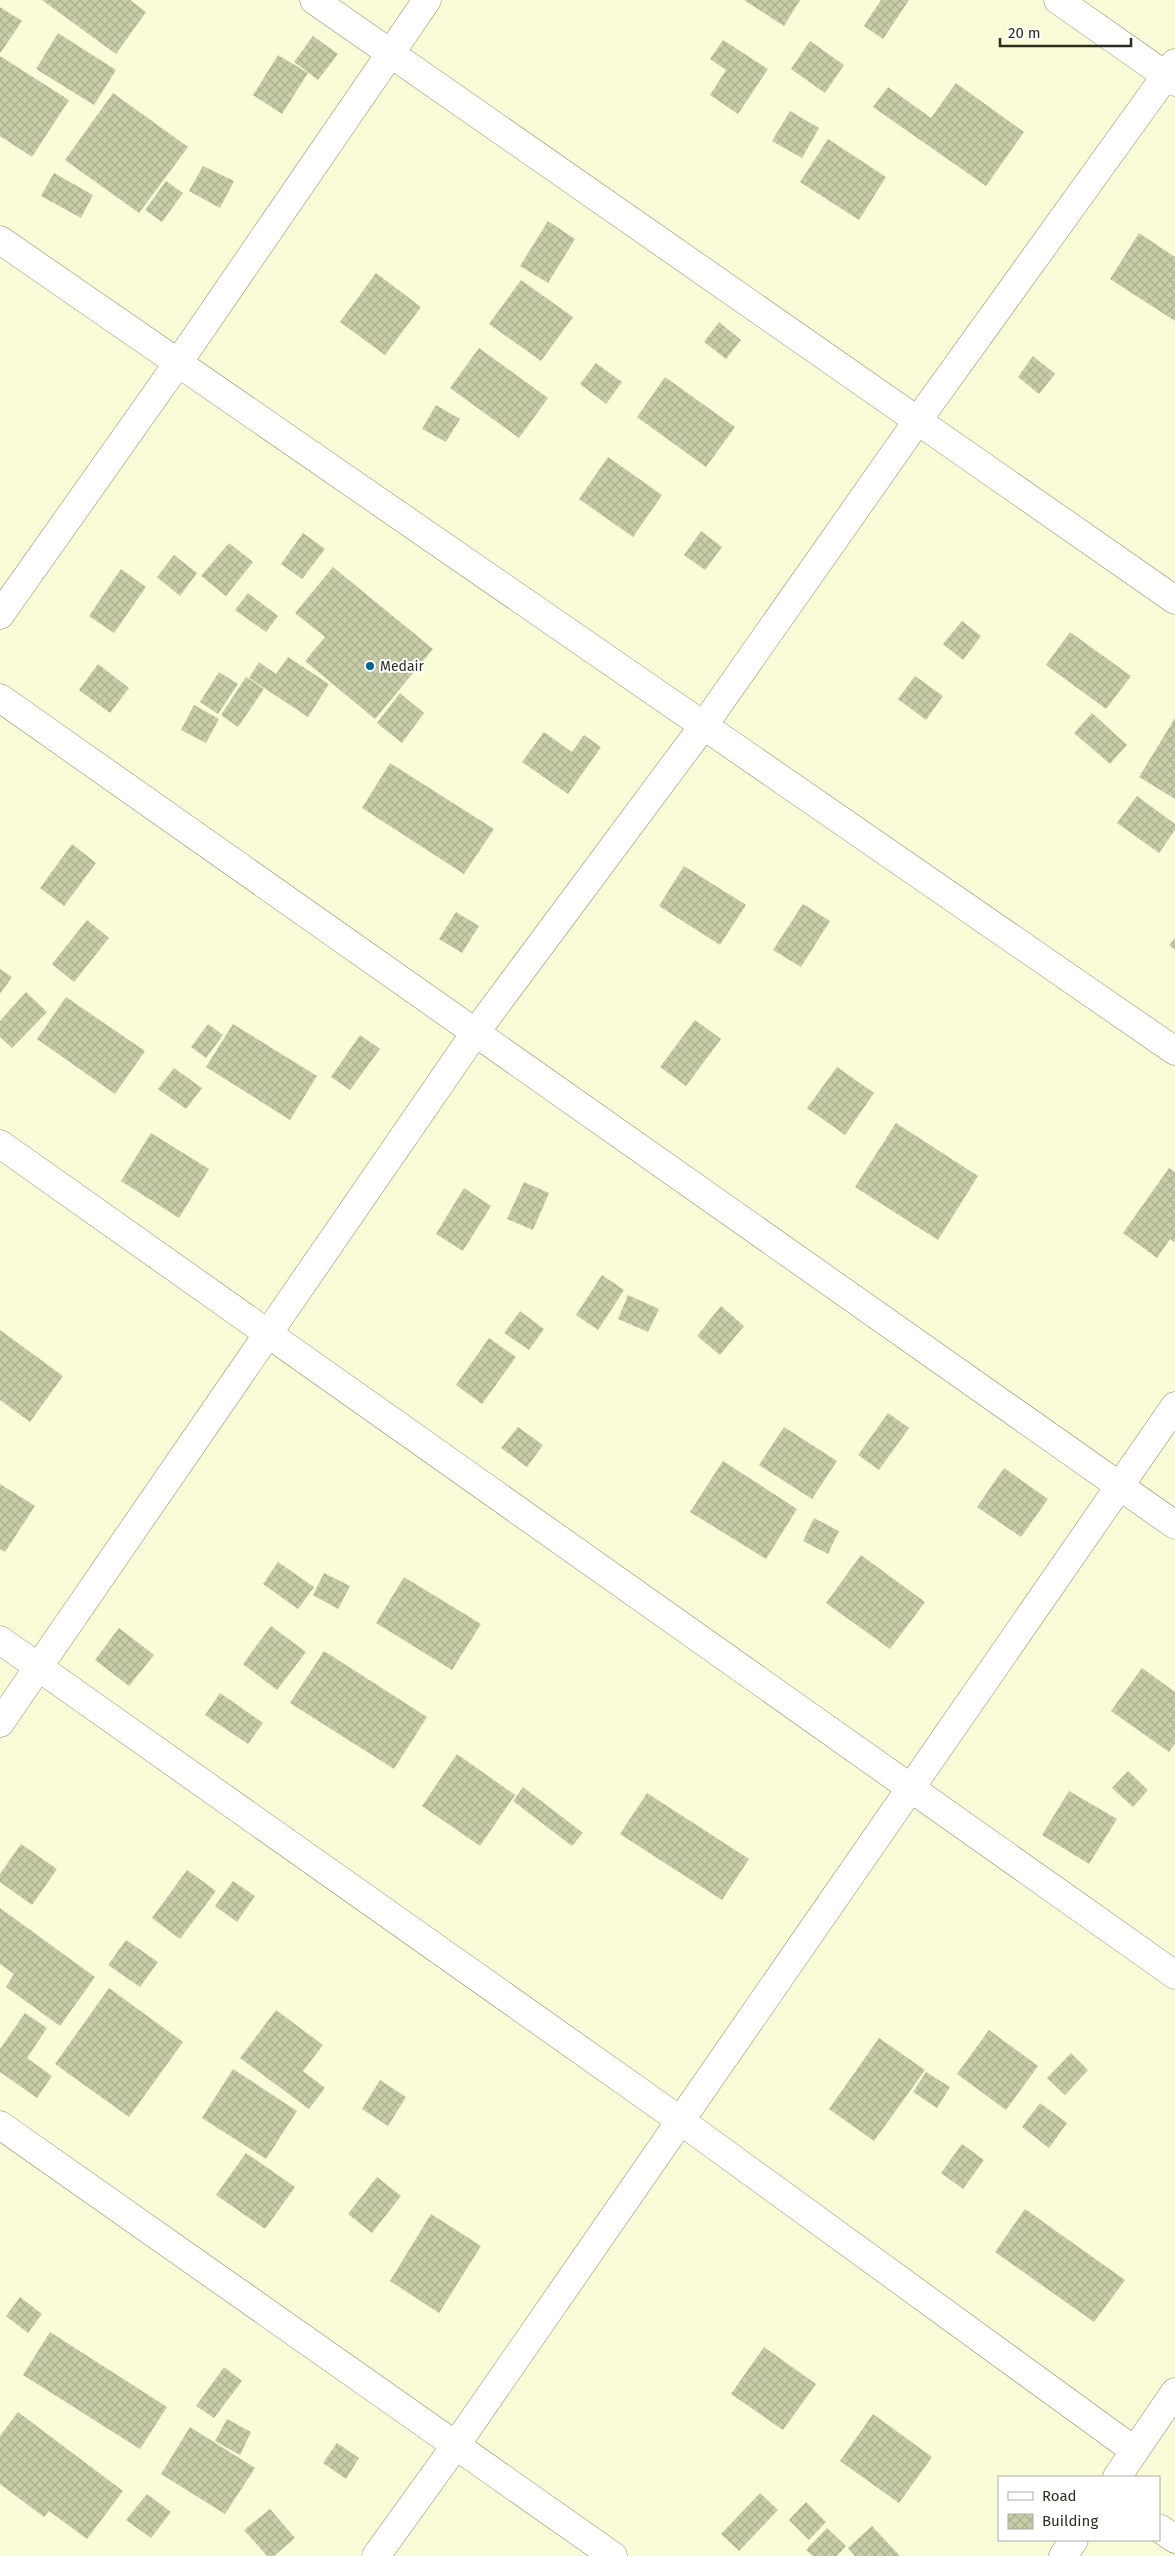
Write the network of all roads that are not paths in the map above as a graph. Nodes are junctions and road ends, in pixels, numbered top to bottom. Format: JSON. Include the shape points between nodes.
{"nodes":[{"id":1,"x":314,"y":0,"type":"edge"},
{"id":2,"x":427,"y":0,"type":"edge"},
{"id":3,"x":1058,"y":0,"type":"edge"},
{"id":4,"x":391,"y":52,"type":"junction"},
{"id":5,"x":1172,"y":73,"type":"edge"},
{"id":6,"x":0,"y":240,"type":"edge"},
{"id":7,"x":178,"y":364,"type":"junction"},
{"id":8,"x":918,"y":420,"type":"junction"},
{"id":9,"x":1175,"y":600,"type":"edge"},
{"id":10,"x":0,"y":615,"type":"edge"},
{"id":11,"x":0,"y":698,"type":"edge"},
{"id":12,"x":704,"y":726,"type":"junction"},
{"id":13,"x":476,"y":1033,"type":"junction"},
{"id":14,"x":1175,"y":1051,"type":"edge"},
{"id":15,"x":0,"y":1144,"type":"edge"},
{"id":16,"x":268,"y":1334,"type":"junction"},
{"id":17,"x":1175,"y":1406,"type":"edge"},
{"id":18,"x":1120,"y":1487,"type":"junction"},
{"id":19,"x":1175,"y":1525,"type":"edge"},
{"id":20,"x":0,"y":1640,"type":"edge"},
{"id":21,"x":39,"y":1666,"type":"junction"},
{"id":22,"x":0,"y":1723,"type":"edge"},
{"id":23,"x":910,"y":1788,"type":"junction"},
{"id":24,"x":1175,"y":1975,"type":"edge"},
{"id":25,"x":681,"y":2121,"type":"junction"},
{"id":26,"x":0,"y":2125,"type":"edge"},
{"id":27,"x":1175,"y":2392,"type":"edge"},
{"id":28,"x":456,"y":2445,"type":"junction"},
{"id":29,"x":1135,"y":2451,"type":"junction"},
{"id":30,"x":1117,"y":2476,"type":"edge"},
{"id":31,"x":1160,"y":2529,"type":"edge"},
{"id":32,"x":1175,"y":2539,"type":"edge"},
{"id":33,"x":1073,"y":2541,"type":"edge"},
{"id":34,"x":376,"y":2556,"type":"edge"},
{"id":35,"x":613,"y":2556,"type":"edge"},
{"id":36,"x":1063,"y":2556,"type":"edge"}],
"edges":[{"from":1,"to":4,"type":"street"},
{"from":2,"to":4,"type":"street"},
{"from":3,"to":5,"type":"street"},
{"from":4,"to":7,"type":"street"},
{"from":4,"to":8,"type":"street"},
{"from":5,"to":8,"type":"street"},
{"from":6,"to":7,"type":"street"},
{"from":7,"to":10,"type":"street"},
{"from":7,"to":12,"type":"street"},
{"from":8,"to":9,"type":"street"},
{"from":8,"to":12,"type":"street"},
{"from":11,"to":13,"type":"street"},
{"from":12,"to":13,"type":"street"},
{"from":12,"to":14,"type":"street"},
{"from":13,"to":16,"type":"street"},
{"from":13,"to":18,"type":"street"},
{"from":15,"to":16,"type":"street"},
{"from":16,"to":21,"type":"street"},
{"from":16,"to":23,"type":"street"},
{"from":17,"to":18,"type":"street"},
{"from":18,"to":19,"type":"street"},
{"from":18,"to":23,"type":"street"},
{"from":20,"to":21,"type":"street"},
{"from":21,"to":22,"type":"street"},
{"from":21,"to":25,"type":"street"},
{"from":23,"to":24,"type":"street"},
{"from":23,"to":25,"type":"street"},
{"from":25,"to":28,"type":"street"},
{"from":25,"to":29,"type":"street"},
{"from":26,"to":28,"type":"street"},
{"from":27,"to":29,"type":"street"},
{"from":28,"to":34,"type":"street"},
{"from":28,"to":35,"type":"street"},
{"from":29,"to":30,"type":"street"},
{"from":31,"to":32,"type":"street"},
{"from":33,"to":36,"type":"street"}]}
